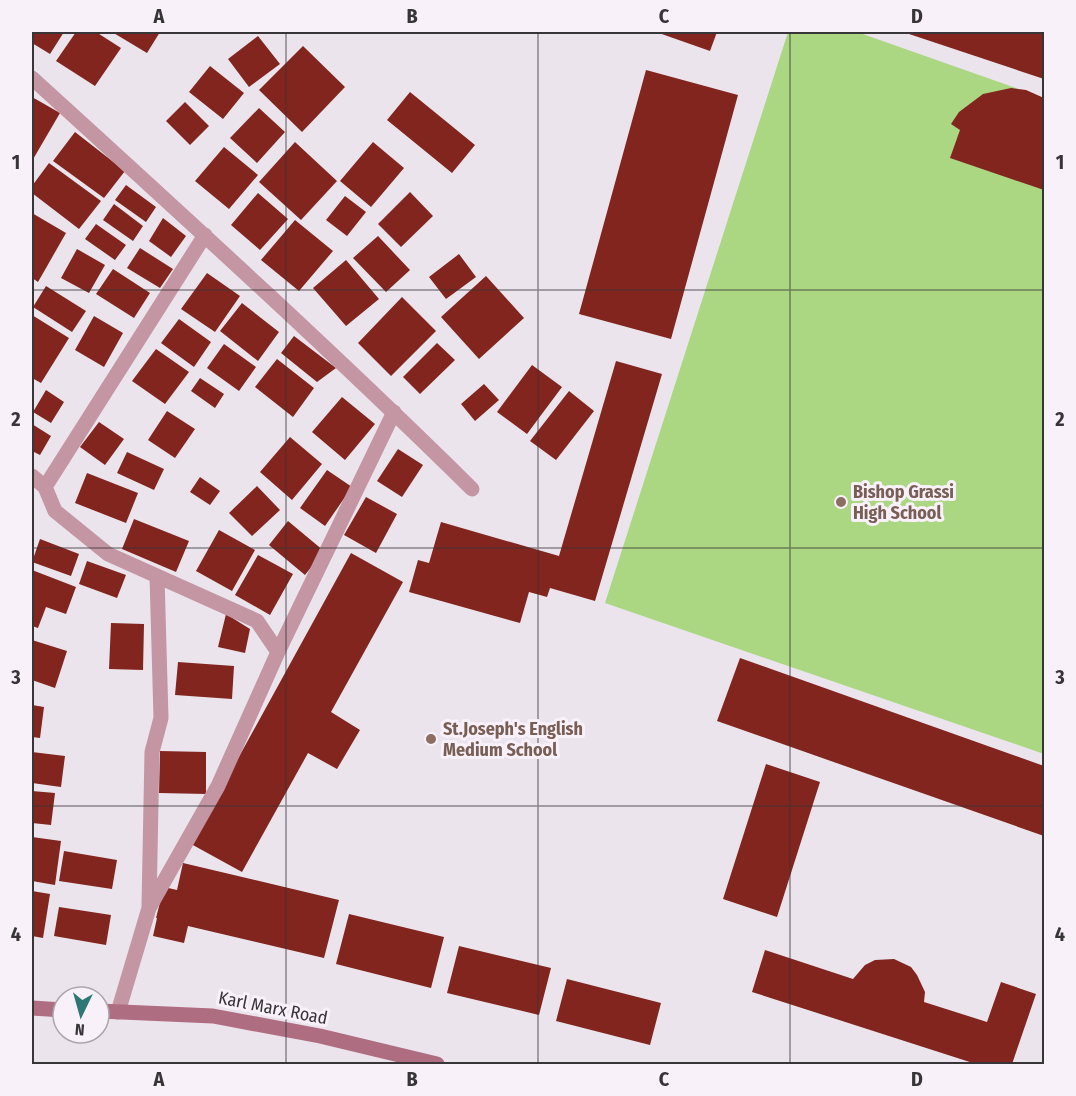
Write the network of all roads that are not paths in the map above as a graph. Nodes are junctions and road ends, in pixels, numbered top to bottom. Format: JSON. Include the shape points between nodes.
{"nodes":[{"id":1,"x":32,"y":78,"type":"edge"},
{"id":2,"x":205,"y":235,"type":"junction"},
{"id":3,"x":394,"y":412,"type":"junction"},
{"id":4,"x":32,"y":476,"type":"edge"},
{"id":5,"x":45,"y":487,"type":"junction"},
{"id":6,"x":472,"y":489,"type":"dead end"},
{"id":7,"x":157,"y":576,"type":"junction"},
{"id":8,"x":278,"y":652,"type":"junction"},
{"id":9,"x":149,"y":909,"type":"junction"},
{"id":10,"x":32,"y":1008,"type":"edge"},
{"id":11,"x":51,"y":1009,"type":"edge"},
{"id":12,"x":111,"y":1012,"type":"edge"},
{"id":13,"x":118,"y":1012,"type":"junction"},
{"id":14,"x":437,"y":1065,"type":"edge"}],
"edges":[{"from":1,"to":2,"type":"street"},
{"from":2,"to":3,"type":"street"},
{"from":2,"to":5,"type":"street"},
{"from":3,"to":6,"type":"street"},
{"from":3,"to":8,"type":"street"},
{"from":4,"to":5,"type":"street"},
{"from":5,"to":7,"type":"street","via":[[55,511],[99,547]]},
{"from":7,"to":8,"type":"street","via":[[257,621]]},
{"from":7,"to":9,"type":"street","via":[[161,717],[152,752]]},
{"from":8,"to":9,"type":"street","via":[[218,786]]},
{"from":9,"to":13,"type":"street"},
{"from":10,"to":11,"type":"main road"},
{"from":12,"to":13,"type":"main road","name":"Karl Marx Road"},
{"from":13,"to":14,"type":"main road","name":"Karl Marx Road","via":[[213,1016],[320,1036]]}]}
